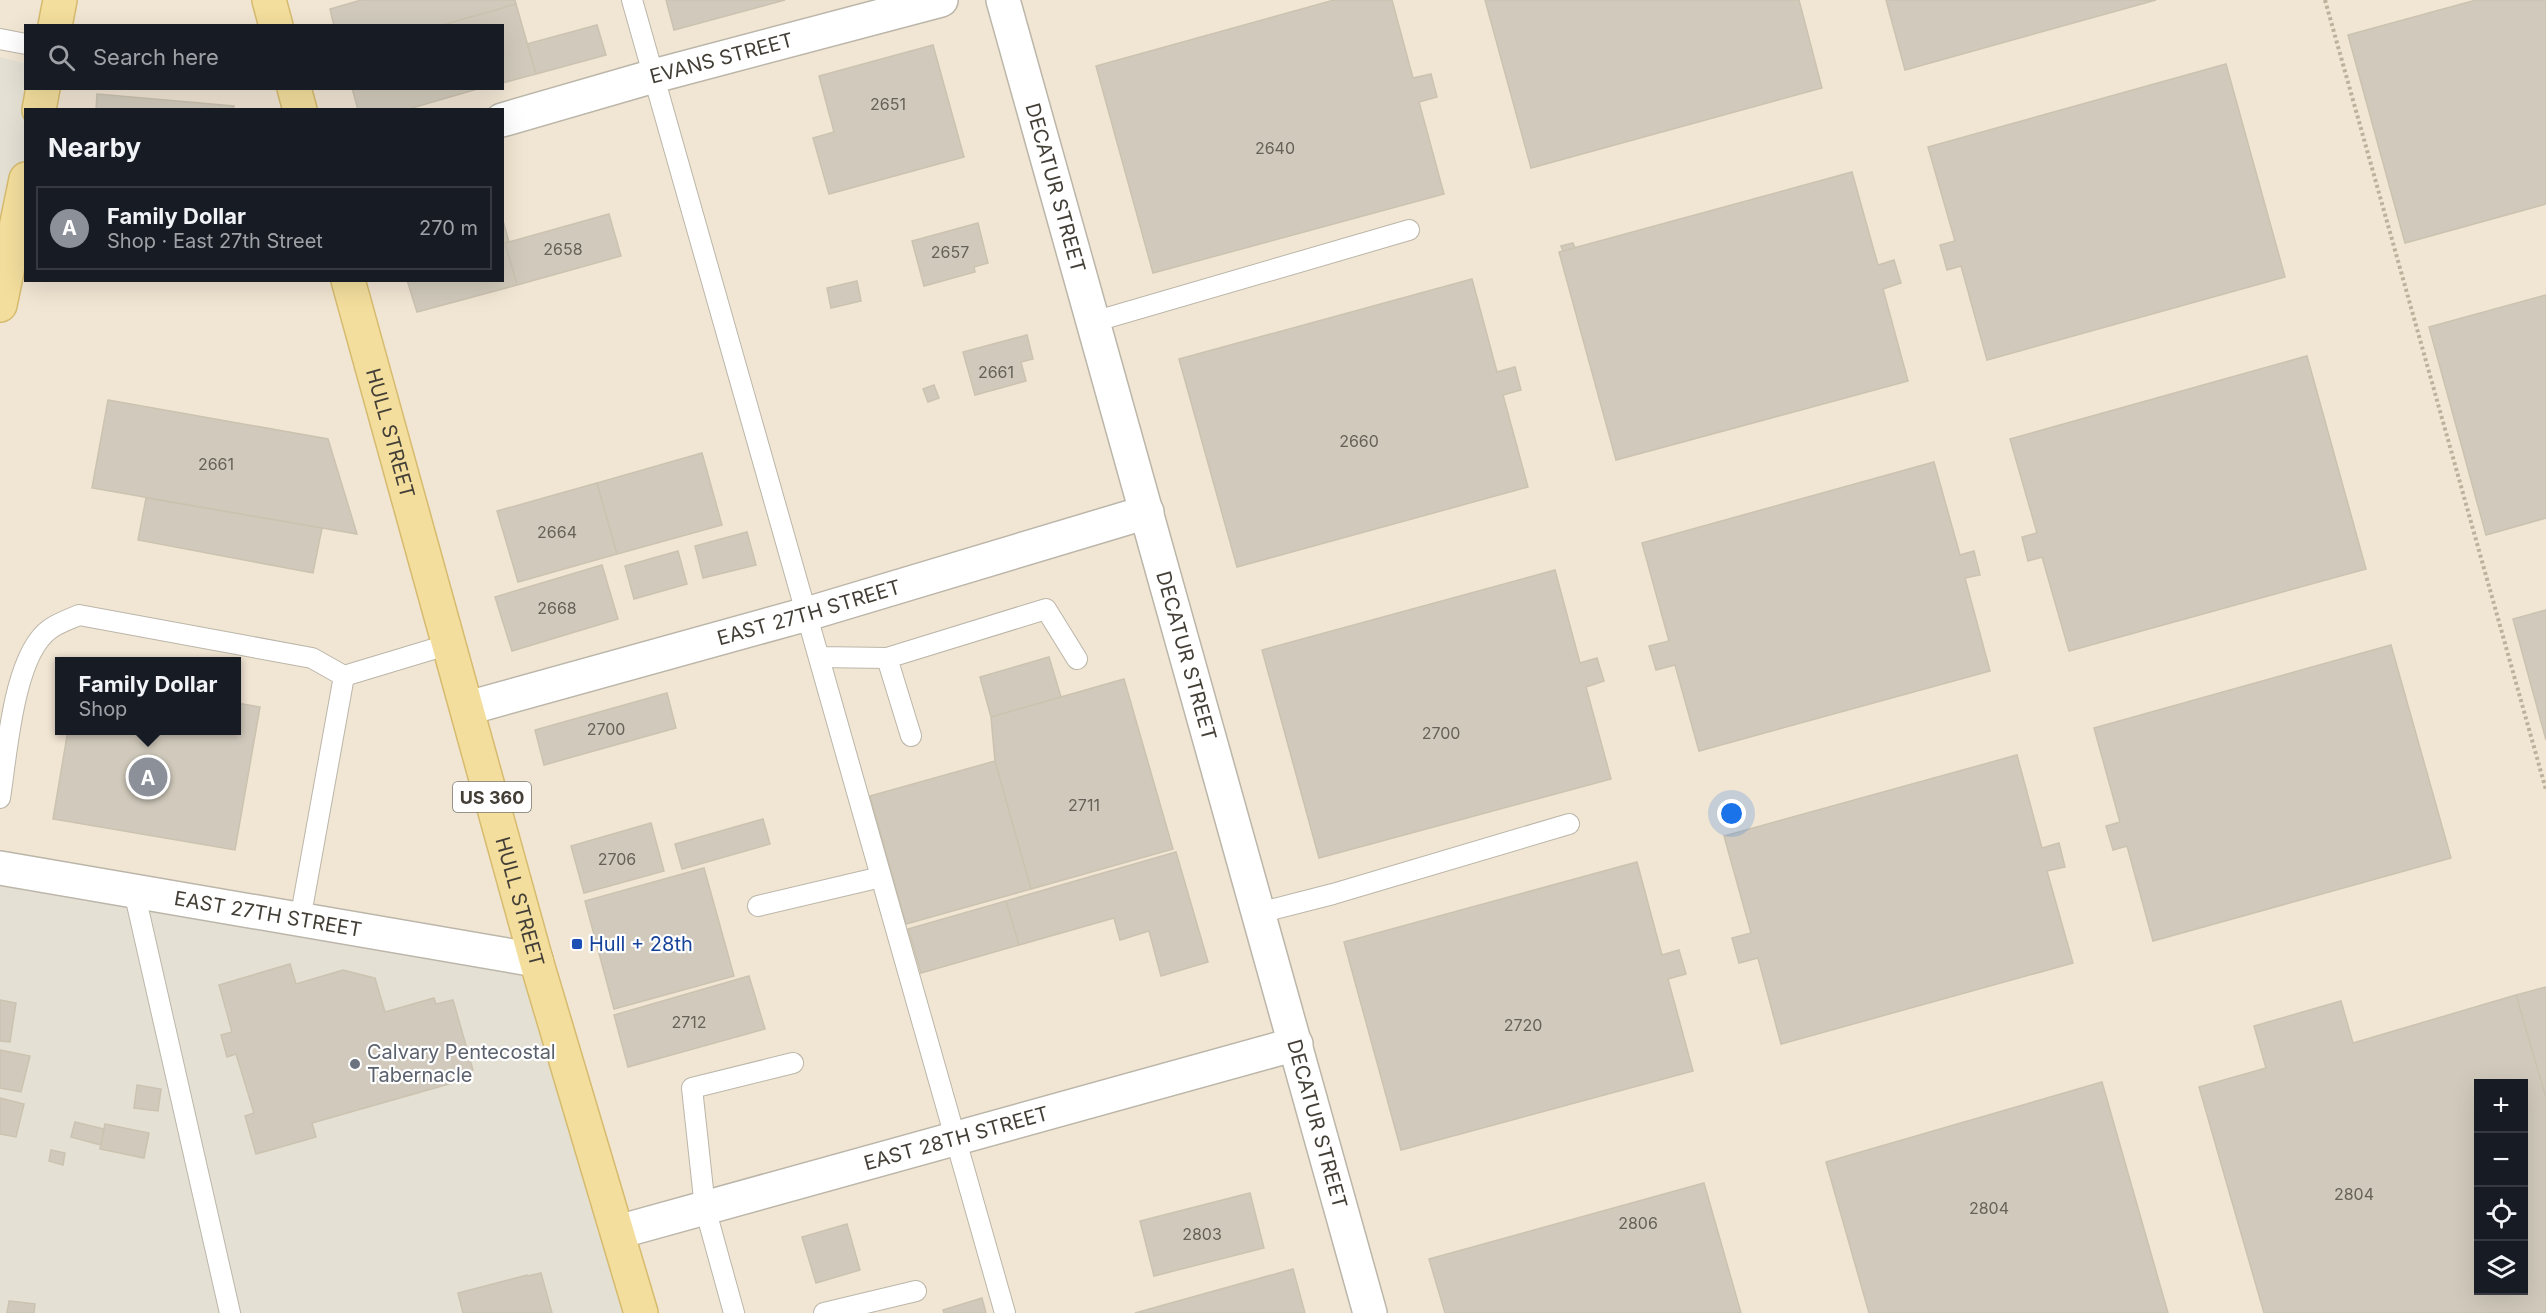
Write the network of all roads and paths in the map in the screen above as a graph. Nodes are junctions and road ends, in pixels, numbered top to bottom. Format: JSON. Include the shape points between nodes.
{"nodes":[{"id":1,"x":60,"y":0,"type":"edge"},
{"id":2,"x":269,"y":0,"type":"edge"},
{"id":3,"x":632,"y":0,"type":"edge"},
{"id":4,"x":941,"y":0,"type":"edge"},
{"id":5,"x":1003,"y":0,"type":"edge"},
{"id":6,"x":2325,"y":0,"type":"edge"},
{"id":7,"x":55,"y":24,"type":"edge"},
{"id":8,"x":275,"y":24,"type":"edge"},
{"id":9,"x":0,"y":39,"type":"edge"},
{"id":10,"x":24,"y":44,"type":"edge"},
{"id":11,"x":654,"y":76,"type":"junction"},
{"id":12,"x":43,"y":90,"type":"edge"},
{"id":13,"x":295,"y":90,"type":"edge"},
{"id":14,"x":39,"y":108,"type":"edge"},
{"id":15,"x":299,"y":108,"type":"edge"},
{"id":16,"x":504,"y":119,"type":"edge"},
{"id":17,"x":24,"y":188,"type":"edge"},
{"id":18,"x":1409,"y":230,"type":"dead end"},
{"id":19,"x":349,"y":282,"type":"edge"},
{"id":20,"x":0,"y":305,"type":"edge"},
{"id":21,"x":1093,"y":322,"type":"junction"},
{"id":22,"x":1147,"y":512,"type":"junction"},
{"id":23,"x":807,"y":614,"type":"junction"},
{"id":24,"x":450,"y":644,"type":"junction"},
{"id":25,"x":819,"y":657,"type":"junction"},
{"id":26,"x":887,"y":658,"type":"junction"},
{"id":27,"x":1077,"y":659,"type":"dead end"},
{"id":28,"x":344,"y":676,"type":"junction"},
{"id":29,"x":468,"y":708,"type":"junction"},
{"id":30,"x":911,"y":736,"type":"dead end"},
{"id":31,"x":2546,"y":790,"type":"edge"},
{"id":32,"x":0,"y":798,"type":"edge"},
{"id":33,"x":1569,"y":824,"type":"dead end"},
{"id":34,"x":0,"y":868,"type":"edge"},
{"id":35,"x":881,"y":877,"type":"junction"},
{"id":36,"x":134,"y":891,"type":"junction"},
{"id":37,"x":758,"y":906,"type":"dead end"},
{"id":38,"x":1259,"y":913,"type":"junction"},
{"id":39,"x":300,"y":920,"type":"junction"},
{"id":40,"x":536,"y":960,"type":"junction"},
{"id":41,"x":1296,"y":1044,"type":"junction"},
{"id":42,"x":793,"y":1063,"type":"dead end"},
{"id":43,"x":955,"y":1139,"type":"junction"},
{"id":44,"x":705,"y":1208,"type":"junction"},
{"id":45,"x":618,"y":1232,"type":"junction"},
{"id":46,"x":916,"y":1291,"type":"dead end"},
{"id":47,"x":230,"y":1313,"type":"edge"},
{"id":48,"x":641,"y":1313,"type":"edge"},
{"id":49,"x":734,"y":1313,"type":"edge"},
{"id":50,"x":824,"y":1313,"type":"edge"},
{"id":51,"x":1005,"y":1313,"type":"edge"},
{"id":52,"x":1370,"y":1313,"type":"edge"}],
"edges":[{"from":1,"to":7,"type":"main road"},
{"from":2,"to":8,"type":"main road"},
{"from":3,"to":11,"type":"lane"},
{"from":4,"to":11,"type":"street","name":"EVANS STREET"},
{"from":5,"to":21,"type":"street","name":"DECATUR STREET"},
{"from":6,"to":31,"type":"path"},
{"from":9,"to":10,"type":"lane"},
{"from":11,"to":16,"type":"street","name":"EVANS STREET"},
{"from":11,"to":23,"type":"lane"},
{"from":12,"to":14,"type":"main road"},
{"from":13,"to":15,"type":"main road"},
{"from":17,"to":20,"type":"main road"},
{"from":18,"to":21,"type":"lane"},
{"from":19,"to":24,"type":"main road","name":"HULL STREET","number":"US 360"},
{"from":21,"to":22,"type":"street","name":"DECATUR STREET"},
{"from":22,"to":23,"type":"street","name":"EAST 27TH STREET"},
{"from":22,"to":38,"type":"street","name":"DECATUR STREET"},
{"from":23,"to":25,"type":"lane"},
{"from":23,"to":29,"type":"street","name":"EAST 27TH STREET"},
{"from":24,"to":28,"type":"lane"},
{"from":24,"to":29,"type":"main road","name":"HULL STREET","number":"US 360"},
{"from":25,"to":26,"type":"lane"},
{"from":25,"to":35,"type":"lane"},
{"from":26,"to":27,"type":"lane","via":[[1046,609]]},
{"from":26,"to":30,"type":"lane"},
{"from":28,"to":32,"type":"lane","via":[[312,658],[80,615],[50,629],[34,646],[17,693]]},
{"from":28,"to":39,"type":"lane"},
{"from":29,"to":40,"type":"main road","name":"HULL STREET","number":"US 360"},
{"from":33,"to":38,"type":"lane"},
{"from":34,"to":36,"type":"street","name":"EAST 27TH STREET"},
{"from":35,"to":37,"type":"lane"},
{"from":35,"to":43,"type":"lane"},
{"from":36,"to":39,"type":"street","name":"EAST 27TH STREET"},
{"from":36,"to":47,"type":"lane"},
{"from":38,"to":41,"type":"street","name":"DECATUR STREET"},
{"from":39,"to":40,"type":"street","name":"EAST 27TH STREET"},
{"from":40,"to":45,"type":"main road","name":"HULL STREET","number":"US 360"},
{"from":41,"to":43,"type":"street","name":"EAST 28TH STREET"},
{"from":41,"to":52,"type":"street","name":"DECATUR STREET"},
{"from":42,"to":44,"type":"lane","via":[[692,1088]]},
{"from":43,"to":44,"type":"street","name":"EAST 28TH STREET"},
{"from":43,"to":51,"type":"lane"},
{"from":44,"to":45,"type":"street","name":"EAST 28TH STREET"},
{"from":44,"to":49,"type":"lane"},
{"from":45,"to":48,"type":"main road","name":"HULL STREET","number":"US 360"},
{"from":46,"to":50,"type":"lane"}]}
